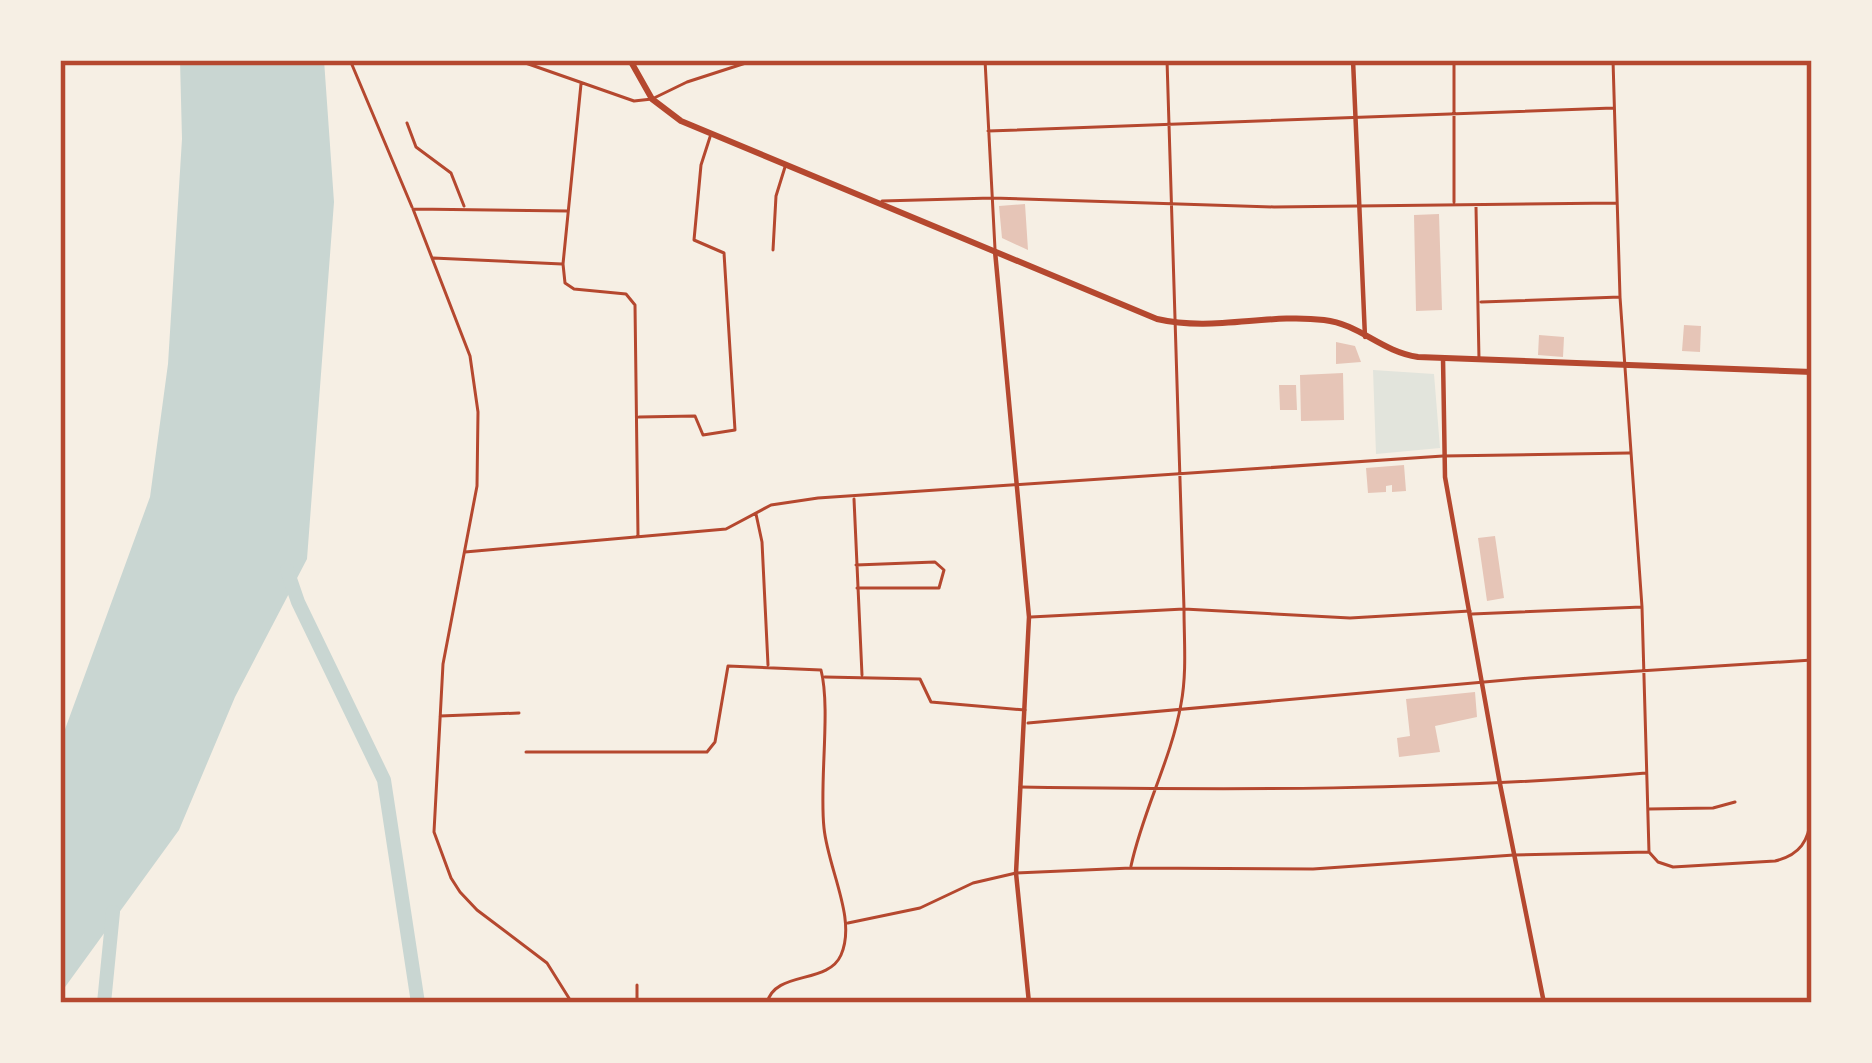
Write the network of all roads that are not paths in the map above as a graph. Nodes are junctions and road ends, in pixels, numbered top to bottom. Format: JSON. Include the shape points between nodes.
{"nodes":[{"id":1,"x":350,"y":60,"type":"edge"},
{"id":2,"x":518,"y":60,"type":"edge"},
{"id":3,"x":630,"y":60,"type":"edge"},
{"id":4,"x":755,"y":60,"type":"edge"},
{"id":5,"x":986,"y":60,"type":"edge"},
{"id":6,"x":1168,"y":60,"type":"edge"},
{"id":7,"x":1353,"y":60,"type":"edge"},
{"id":8,"x":1454,"y":60,"type":"edge"},
{"id":9,"x":1613,"y":60,"type":"edge"},
{"id":10,"x":581,"y":84,"type":"junction"},
{"id":11,"x":652,"y":99,"type":"junction"},
{"id":12,"x":1615,"y":108,"type":"junction"},
{"id":13,"x":1455,"y":114,"type":"junction"},
{"id":14,"x":1356,"y":119,"type":"junction"},
{"id":15,"x":407,"y":123,"type":"dead end"},
{"id":16,"x":1170,"y":123,"type":"junction"},
{"id":17,"x":988,"y":131,"type":"junction"},
{"id":18,"x":710,"y":136,"type":"junction"},
{"id":19,"x":786,"y":165,"type":"junction"},
{"id":20,"x":992,"y":198,"type":"junction"},
{"id":21,"x":876,"y":201,"type":"junction"},
{"id":22,"x":1618,"y":203,"type":"junction"},
{"id":23,"x":1174,"y":205,"type":"junction"},
{"id":24,"x":1360,"y":205,"type":"junction"},
{"id":25,"x":1454,"y":205,"type":"junction"},
{"id":26,"x":1476,"y":206,"type":"junction"},
{"id":27,"x":464,"y":208,"type":"junction"},
{"id":28,"x":413,"y":209,"type":"junction"},
{"id":29,"x":568,"y":212,"type":"junction"},
{"id":30,"x":773,"y":250,"type":"dead end"},
{"id":31,"x":995,"y":251,"type":"junction"},
{"id":32,"x":433,"y":258,"type":"junction"},
{"id":33,"x":563,"y":265,"type":"junction"},
{"id":34,"x":1620,"y":297,"type":"junction"},
{"id":35,"x":1479,"y":303,"type":"junction"},
{"id":36,"x":1175,"y":323,"type":"junction"},
{"id":37,"x":1365,"y":337,"type":"junction"},
{"id":38,"x":1443,"y":358,"type":"junction"},
{"id":39,"x":1480,"y":359,"type":"junction"},
{"id":40,"x":1624,"y":364,"type":"junction"},
{"id":41,"x":1812,"y":372,"type":"edge"},
{"id":42,"x":637,"y":417,"type":"junction"},
{"id":43,"x":1630,"y":453,"type":"junction"},
{"id":44,"x":1444,"y":456,"type":"junction"},
{"id":45,"x":1178,"y":473,"type":"junction"},
{"id":46,"x":1017,"y":487,"type":"junction"},
{"id":47,"x":854,"y":496,"type":"junction"},
{"id":48,"x":756,"y":514,"type":"junction"},
{"id":49,"x":638,"y":538,"type":"junction"},
{"id":50,"x":464,"y":552,"type":"junction"},
{"id":51,"x":856,"y":565,"type":"junction"},
{"id":52,"x":857,"y":588,"type":"junction"},
{"id":53,"x":1642,"y":607,"type":"junction"},
{"id":54,"x":1184,"y":609,"type":"junction"},
{"id":55,"x":1470,"y":612,"type":"junction"},
{"id":56,"x":1029,"y":616,"type":"junction"},
{"id":57,"x":1812,"y":660,"type":"edge"},
{"id":58,"x":768,"y":667,"type":"junction"},
{"id":59,"x":1643,"y":670,"type":"junction"},
{"id":60,"x":823,"y":677,"type":"junction"},
{"id":61,"x":862,"y":677,"type":"junction"},
{"id":62,"x":1482,"y":684,"type":"junction"},
{"id":63,"x":1181,"y":707,"type":"junction"},
{"id":64,"x":1026,"y":710,"type":"junction"},
{"id":65,"x":519,"y":712,"type":"dead end"},
{"id":66,"x":438,"y":717,"type":"junction"},
{"id":67,"x":1026,"y":723,"type":"junction"},
{"id":68,"x":526,"y":752,"type":"dead end"},
{"id":69,"x":1646,"y":773,"type":"junction"},
{"id":70,"x":1500,"y":784,"type":"junction"},
{"id":71,"x":1018,"y":788,"type":"junction"},
{"id":72,"x":1153,"y":789,"type":"junction"},
{"id":73,"x":1735,"y":802,"type":"dead end"},
{"id":74,"x":1649,"y":809,"type":"junction"},
{"id":75,"x":1811,"y":816,"type":"edge"},
{"id":76,"x":1649,"y":852,"type":"junction"},
{"id":77,"x":1514,"y":855,"type":"junction"},
{"id":78,"x":1131,"y":868,"type":"junction"},
{"id":79,"x":1016,"y":873,"type":"junction"},
{"id":80,"x":848,"y":922,"type":"junction"},
{"id":81,"x":637,"y":985,"type":"dead end"},
{"id":82,"x":572,"y":1003,"type":"edge"},
{"id":83,"x":637,"y":1003,"type":"edge"},
{"id":84,"x":767,"y":1003,"type":"edge"},
{"id":85,"x":1029,"y":1003,"type":"edge"},
{"id":86,"x":1544,"y":1003,"type":"edge"}],
"edges":[{"from":1,"to":28,"type":"street"},
{"from":2,"to":10,"type":"street"},
{"from":3,"to":11,"type":"highway"},
{"from":4,"to":11,"type":"street"},
{"from":5,"to":17,"type":"street"},
{"from":6,"to":16,"type":"street"},
{"from":7,"to":14,"type":"main road"},
{"from":8,"to":13,"type":"street"},
{"from":9,"to":12,"type":"street"},
{"from":10,"to":11,"type":"street"},
{"from":10,"to":29,"type":"street"},
{"from":11,"to":18,"type":"highway"},
{"from":12,"to":13,"type":"street"},
{"from":12,"to":22,"type":"street"},
{"from":13,"to":14,"type":"street"},
{"from":13,"to":25,"type":"street"},
{"from":14,"to":16,"type":"street"},
{"from":14,"to":24,"type":"main road"},
{"from":15,"to":27,"type":"street","via":[[416,147],[452,173]]},
{"from":16,"to":17,"type":"street"},
{"from":16,"to":23,"type":"street"},
{"from":17,"to":20,"type":"street"},
{"from":18,"to":19,"type":"highway"},
{"from":18,"to":42,"type":"street","via":[[694,240],[724,253],[735,430],[703,435],[695,416]]},
{"from":19,"to":21,"type":"highway"},
{"from":19,"to":30,"type":"street"},
{"from":20,"to":21,"type":"street"},
{"from":20,"to":23,"type":"street"},
{"from":20,"to":31,"type":"street"},
{"from":21,"to":31,"type":"highway"},
{"from":22,"to":26,"type":"street"},
{"from":22,"to":34,"type":"street"},
{"from":23,"to":24,"type":"street"},
{"from":23,"to":36,"type":"street"},
{"from":24,"to":25,"type":"street"},
{"from":24,"to":37,"type":"main road"},
{"from":25,"to":26,"type":"street"},
{"from":26,"to":35,"type":"street"},
{"from":27,"to":28,"type":"street"},
{"from":27,"to":29,"type":"street"},
{"from":28,"to":32,"type":"street"},
{"from":29,"to":33,"type":"street"},
{"from":31,"to":36,"type":"highway"},
{"from":31,"to":46,"type":"main road"},
{"from":32,"to":33,"type":"street"},
{"from":32,"to":50,"type":"street","via":[[477,389],[477,486]]},
{"from":33,"to":42,"type":"street","via":[[571,288],[634,301]]},
{"from":34,"to":35,"type":"street"},
{"from":34,"to":40,"type":"street"},
{"from":35,"to":39,"type":"street"},
{"from":36,"to":37,"type":"highway","via":[[1325,320]]},
{"from":36,"to":45,"type":"street"},
{"from":37,"to":38,"type":"highway","via":[[1397,354]]},
{"from":38,"to":39,"type":"highway"},
{"from":38,"to":44,"type":"main road"},
{"from":39,"to":40,"type":"highway"},
{"from":40,"to":41,"type":"highway"},
{"from":40,"to":43,"type":"street"},
{"from":42,"to":49,"type":"street"},
{"from":43,"to":44,"type":"street"},
{"from":43,"to":53,"type":"street"},
{"from":44,"to":45,"type":"street"},
{"from":44,"to":55,"type":"main road"},
{"from":45,"to":46,"type":"street"},
{"from":45,"to":54,"type":"street"},
{"from":46,"to":47,"type":"street"},
{"from":46,"to":56,"type":"main road"},
{"from":47,"to":48,"type":"street","via":[[780,502]]},
{"from":47,"to":51,"type":"street"},
{"from":48,"to":49,"type":"street","via":[[726,529]]},
{"from":48,"to":58,"type":"street"},
{"from":49,"to":50,"type":"street"},
{"from":50,"to":66,"type":"street"},
{"from":51,"to":52,"type":"street"},
{"from":51,"to":52,"type":"street","via":[[935,562],[944,575],[935,589]]},
{"from":52,"to":61,"type":"street"},
{"from":53,"to":55,"type":"street"},
{"from":53,"to":59,"type":"street"},
{"from":54,"to":55,"type":"street","via":[[1350,618]]},
{"from":54,"to":56,"type":"street"},
{"from":54,"to":63,"type":"street"},
{"from":55,"to":62,"type":"main road"},
{"from":56,"to":64,"type":"main road"},
{"from":57,"to":59,"type":"street"},
{"from":58,"to":60,"type":"street","via":[[818,668]]},
{"from":58,"to":68,"type":"street","via":[[727,667],[707,752]]},
{"from":59,"to":62,"type":"street"},
{"from":59,"to":69,"type":"street"},
{"from":60,"to":61,"type":"street"},
{"from":60,"to":80,"type":"street","via":[[824,826]]},
{"from":61,"to":64,"type":"street","via":[[920,679],[931,701]]},
{"from":62,"to":63,"type":"street"},
{"from":62,"to":70,"type":"main road"},
{"from":63,"to":67,"type":"street"},
{"from":63,"to":72,"type":"street"},
{"from":64,"to":67,"type":"main road"},
{"from":65,"to":66,"type":"street"},
{"from":66,"to":82,"type":"street","via":[[432,817],[451,878],[477,910],[547,964]]},
{"from":67,"to":71,"type":"main road"},
{"from":69,"to":70,"type":"street"},
{"from":69,"to":74,"type":"street"},
{"from":70,"to":72,"type":"street"},
{"from":70,"to":77,"type":"main road"},
{"from":71,"to":72,"type":"street"},
{"from":71,"to":79,"type":"main road"},
{"from":72,"to":78,"type":"street"},
{"from":73,"to":74,"type":"street"},
{"from":74,"to":76,"type":"street"},
{"from":75,"to":76,"type":"street","via":[[1804,844],[1775,861],[1673,867]]},
{"from":76,"to":77,"type":"street"},
{"from":77,"to":78,"type":"street","via":[[1313,868]]},
{"from":77,"to":86,"type":"main road"},
{"from":78,"to":79,"type":"street"},
{"from":79,"to":80,"type":"street","via":[[920,908]]},
{"from":79,"to":85,"type":"main road"},
{"from":80,"to":84,"type":"street","via":[[839,960],[776,988]]},
{"from":81,"to":83,"type":"street"}]}
